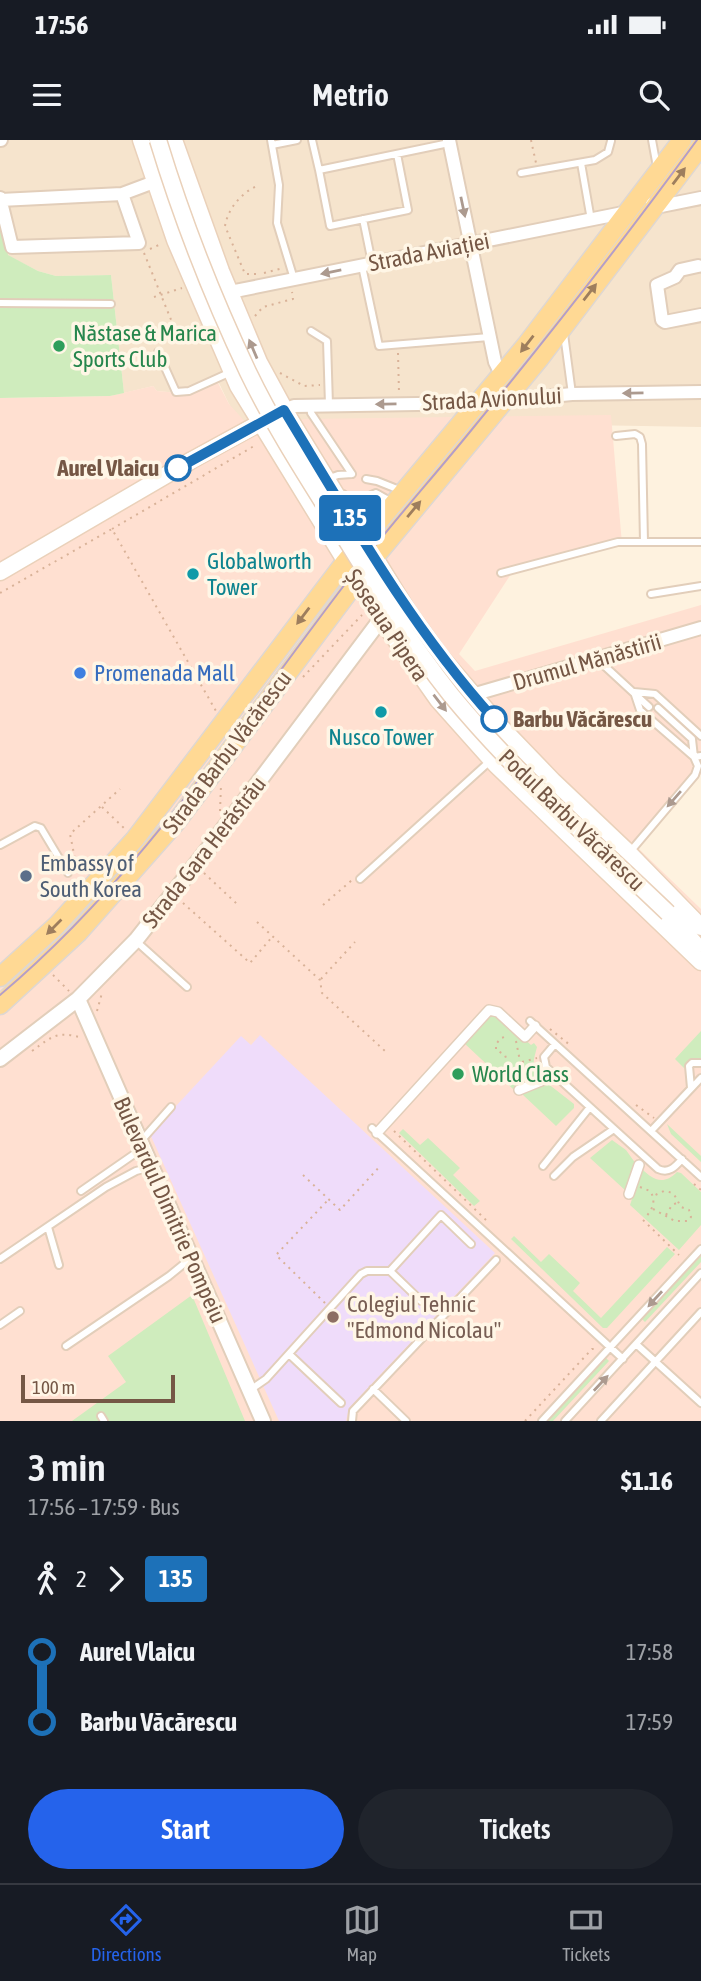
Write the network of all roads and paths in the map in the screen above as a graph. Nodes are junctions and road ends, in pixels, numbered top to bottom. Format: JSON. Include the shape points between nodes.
{"nodes":[{"id":1,"x":141,"y":140,"type":"edge"},
{"id":2,"x":158,"y":140,"type":"edge"},
{"id":3,"x":174,"y":140,"type":"edge"},
{"id":4,"x":297,"y":140,"type":"edge"},
{"id":5,"x":312,"y":140,"type":"edge"},
{"id":6,"x":531,"y":140,"type":"edge"},
{"id":7,"x":652,"y":140,"type":"edge"},
{"id":8,"x":682,"y":140,"type":"edge"},
{"id":9,"x":449,"y":141,"type":"edge"},
{"id":10,"x":611,"y":141,"type":"edge"},
{"id":11,"x":272,"y":142,"type":"edge"},
{"id":12,"x":701,"y":146,"type":"edge"},
{"id":13,"x":397,"y":154,"type":"junction"},
{"id":14,"x":581,"y":163,"type":"junction"},
{"id":15,"x":319,"y":170,"type":"junction"},
{"id":16,"x":538,"y":170,"type":"junction"},
{"id":17,"x":658,"y":172,"type":"junction"},
{"id":18,"x":521,"y":173,"type":"dead end"},
{"id":19,"x":154,"y":182,"type":"junction"},
{"id":20,"x":259,"y":185,"type":"dead end"},
{"id":21,"x":122,"y":194,"type":"junction"},
{"id":22,"x":640,"y":196,"type":"junction"},
{"id":23,"x":701,"y":198,"type":"edge"},
{"id":24,"x":0,"y":199,"type":"edge"},
{"id":25,"x":656,"y":207,"type":"junction"},
{"id":26,"x":628,"y":212,"type":"junction"},
{"id":27,"x":363,"y":219,"type":"junction"},
{"id":28,"x":591,"y":220,"type":"junction"},
{"id":29,"x":170,"y":241,"type":"junction"},
{"id":30,"x":470,"y":243,"type":"junction"},
{"id":31,"x":147,"y":263,"type":"junction"},
{"id":32,"x":142,"y":265,"type":"dead end"},
{"id":33,"x":367,"y":265,"type":"junction"},
{"id":34,"x":698,"y":266,"type":"dead end"},
{"id":35,"x":287,"y":267,"type":"dead end"},
{"id":36,"x":294,"y":279,"type":"junction"},
{"id":37,"x":183,"y":288,"type":"dead end"},
{"id":38,"x":230,"y":292,"type":"junction"},
{"id":39,"x":161,"y":296,"type":"junction"},
{"id":40,"x":154,"y":297,"type":"dead end"},
{"id":41,"x":293,"y":299,"type":"dead end"},
{"id":42,"x":0,"y":303,"type":"edge"},
{"id":43,"x":111,"y":304,"type":"dead end"},
{"id":44,"x":701,"y":316,"type":"edge"},
{"id":45,"x":253,"y":320,"type":"dead end"},
{"id":46,"x":563,"y":327,"type":"junction"},
{"id":47,"x":200,"y":330,"type":"dead end"},
{"id":48,"x":311,"y":331,"type":"dead end"},
{"id":49,"x":178,"y":337,"type":"junction"},
{"id":50,"x":489,"y":337,"type":"junction"},
{"id":51,"x":157,"y":339,"type":"dead end"},
{"id":52,"x":159,"y":344,"type":"junction"},
{"id":53,"x":398,"y":345,"type":"junction"},
{"id":54,"x":158,"y":352,"type":"joint"},
{"id":55,"x":274,"y":369,"type":"dead end"},
{"id":56,"x":502,"y":376,"type":"junction"},
{"id":57,"x":234,"y":379,"type":"junction"},
{"id":58,"x":328,"y":385,"type":"junction"},
{"id":59,"x":701,"y":392,"type":"edge"},
{"id":60,"x":572,"y":394,"type":"junction"},
{"id":61,"x":505,"y":400,"type":"junction"},
{"id":62,"x":479,"y":403,"type":"junction"},
{"id":63,"x":399,"y":404,"type":"junction"},
{"id":64,"x":329,"y":405,"type":"junction"},
{"id":65,"x":310,"y":406,"type":"junction"},
{"id":66,"x":284,"y":410,"type":"junction"},
{"id":67,"x":253,"y":427,"type":"junction"},
{"id":68,"x":617,"y":436,"type":"dead end"},
{"id":69,"x":352,"y":474,"type":"junction"},
{"id":70,"x":333,"y":487,"type":"junction"},
{"id":71,"x":376,"y":492,"type":"junction"},
{"id":72,"x":399,"y":497,"type":"junction"},
{"id":73,"x":112,"y":530,"type":"junction"},
{"id":74,"x":363,"y":541,"type":"junction"},
{"id":75,"x":644,"y":542,"type":"junction"},
{"id":76,"x":701,"y":542,"type":"edge"},
{"id":77,"x":373,"y":558,"type":"junction"},
{"id":78,"x":345,"y":562,"type":"junction"},
{"id":79,"x":0,"y":572,"type":"edge"},
{"id":80,"x":501,"y":573,"type":"dead end"},
{"id":81,"x":356,"y":581,"type":"junction"},
{"id":82,"x":701,"y":586,"type":"edge"},
{"id":83,"x":0,"y":593,"type":"edge"},
{"id":84,"x":651,"y":594,"type":"dead end"},
{"id":85,"x":381,"y":620,"type":"junction"},
{"id":86,"x":701,"y":628,"type":"edge"},
{"id":87,"x":597,"y":659,"type":"junction"},
{"id":88,"x":634,"y":692,"type":"junction"},
{"id":89,"x":472,"y":695,"type":"junction"},
{"id":90,"x":649,"y":707,"type":"dead end"},
{"id":91,"x":658,"y":708,"type":"dead end"},
{"id":92,"x":223,"y":724,"type":"junction"},
{"id":93,"x":701,"y":736,"type":"edge"},
{"id":94,"x":697,"y":757,"type":"edge"},
{"id":95,"x":223,"y":760,"type":"junction"},
{"id":96,"x":491,"y":760,"type":"junction"},
{"id":97,"x":120,"y":789,"type":"dead end"},
{"id":98,"x":101,"y":806,"type":"junction"},
{"id":99,"x":220,"y":812,"type":"dead end"},
{"id":100,"x":135,"y":839,"type":"junction"},
{"id":101,"x":0,"y":845,"type":"edge"},
{"id":102,"x":629,"y":853,"type":"junction"},
{"id":103,"x":195,"y":866,"type":"junction"},
{"id":104,"x":106,"y":872,"type":"junction"},
{"id":105,"x":68,"y":873,"type":"dead end"},
{"id":106,"x":360,"y":879,"type":"joint"},
{"id":107,"x":173,"y":894,"type":"junction"},
{"id":108,"x":237,"y":904,"type":"dead end"},
{"id":109,"x":323,"y":905,"type":"dead end"},
{"id":110,"x":668,"y":913,"type":"junction"},
{"id":111,"x":257,"y":922,"type":"dead end"},
{"id":112,"x":701,"y":928,"type":"edge"},
{"id":113,"x":273,"y":937,"type":"junction"},
{"id":114,"x":136,"y":940,"type":"junction"},
{"id":115,"x":701,"y":941,"type":"edge"},
{"id":116,"x":355,"y":942,"type":"dead end"},
{"id":117,"x":701,"y":950,"type":"edge"},
{"id":118,"x":701,"y":962,"type":"edge"},
{"id":119,"x":51,"y":973,"type":"dead end"},
{"id":120,"x":14,"y":976,"type":"edge"},
{"id":121,"x":320,"y":980,"type":"junction"},
{"id":122,"x":64,"y":987,"type":"dead end"},
{"id":123,"x":187,"y":987,"type":"dead end"},
{"id":124,"x":78,"y":999,"type":"junction"},
{"id":125,"x":0,"y":1005,"type":"edge"},
{"id":126,"x":532,"y":1023,"type":"joint"},
{"id":127,"x":555,"y":1044,"type":"junction"},
{"id":128,"x":385,"y":1051,"type":"dead end"},
{"id":129,"x":538,"y":1058,"type":"dead end"},
{"id":130,"x":0,"y":1059,"type":"edge"},
{"id":131,"x":521,"y":1063,"type":"junction"},
{"id":132,"x":701,"y":1063,"type":"edge"},
{"id":133,"x":506,"y":1067,"type":"junction"},
{"id":134,"x":523,"y":1071,"type":"junction"},
{"id":135,"x":500,"y":1077,"type":"dead end"},
{"id":136,"x":701,"y":1078,"type":"edge"},
{"id":137,"x":546,"y":1079,"type":"dead end"},
{"id":138,"x":691,"y":1088,"type":"junction"},
{"id":139,"x":523,"y":1089,"type":"joint"},
{"id":140,"x":171,"y":1107,"type":"dead end"},
{"id":141,"x":590,"y":1107,"type":"junction"},
{"id":142,"x":385,"y":1123,"type":"junction"},
{"id":143,"x":614,"y":1129,"type":"junction"},
{"id":144,"x":374,"y":1130,"type":"joint"},
{"id":145,"x":650,"y":1131,"type":"junction"},
{"id":146,"x":142,"y":1145,"type":"junction"},
{"id":147,"x":682,"y":1159,"type":"junction"},
{"id":148,"x":381,"y":1165,"type":"dead end"},
{"id":149,"x":639,"y":1165,"type":"dead end"},
{"id":150,"x":543,"y":1166,"type":"dead end"},
{"id":151,"x":151,"y":1167,"type":"junction"},
{"id":152,"x":303,"y":1175,"type":"dead end"},
{"id":153,"x":554,"y":1176,"type":"dead end"},
{"id":154,"x":701,"y":1177,"type":"edge"},
{"id":155,"x":631,"y":1189,"type":"joint"},
{"id":156,"x":81,"y":1191,"type":"dead end"},
{"id":157,"x":653,"y":1196,"type":"junction"},
{"id":158,"x":328,"y":1200,"type":"junction"},
{"id":159,"x":679,"y":1202,"type":"junction"},
{"id":160,"x":653,"y":1209,"type":"junction"},
{"id":161,"x":666,"y":1216,"type":"junction"},
{"id":162,"x":486,"y":1220,"type":"dead end"},
{"id":163,"x":48,"y":1227,"type":"junction"},
{"id":164,"x":471,"y":1244,"type":"dead end"},
{"id":165,"x":701,"y":1249,"type":"edge"},
{"id":166,"x":679,"y":1255,"type":"dead end"},
{"id":167,"x":191,"y":1258,"type":"junction"},
{"id":168,"x":0,"y":1259,"type":"edge"},
{"id":169,"x":496,"y":1260,"type":"dead end"},
{"id":170,"x":59,"y":1265,"type":"dead end"},
{"id":171,"x":390,"y":1271,"type":"junction"},
{"id":172,"x":701,"y":1273,"type":"edge"},
{"id":173,"x":421,"y":1301,"type":"dead end"},
{"id":174,"x":331,"y":1308,"type":"junction"},
{"id":175,"x":20,"y":1311,"type":"dead end"},
{"id":176,"x":701,"y":1312,"type":"edge"},
{"id":177,"x":0,"y":1325,"type":"edge"},
{"id":178,"x":636,"y":1344,"type":"junction"},
{"id":179,"x":66,"y":1346,"type":"dead end"},
{"id":180,"x":611,"y":1347,"type":"junction"},
{"id":181,"x":289,"y":1354,"type":"junction"},
{"id":182,"x":623,"y":1359,"type":"junction"},
{"id":183,"x":655,"y":1362,"type":"junction"},
{"id":184,"x":250,"y":1390,"type":"junction"},
{"id":185,"x":373,"y":1390,"type":"junction"},
{"id":186,"x":341,"y":1403,"type":"dead end"},
{"id":187,"x":701,"y":1403,"type":"edge"},
{"id":188,"x":263,"y":1421,"type":"edge"},
{"id":189,"x":352,"y":1421,"type":"edge"},
{"id":190,"x":406,"y":1421,"type":"edge"},
{"id":191,"x":525,"y":1421,"type":"edge"},
{"id":192,"x":542,"y":1421,"type":"edge"},
{"id":193,"x":565,"y":1421,"type":"edge"},
{"id":194,"x":601,"y":1421,"type":"edge"}],
"edges":[{"from":1,"to":19,"type":"main road","name":"Șoseaua Pipera"},
{"from":2,"to":110,"type":"main road","name":"Podul Barbu Văcărescu","bridge":true,"via":[[249,373],[387,607],[487,736]]},
{"from":3,"to":38,"type":"main road","name":"Șoseaua Pipera"},
{"from":4,"to":11,"type":"lane"},
{"from":5,"to":15,"type":"lane"},
{"from":6,"to":16,"type":"path"},
{"from":7,"to":17,"type":"lane"},
{"from":8,"to":17,"type":"main road","name":"Strada Barbu Văcărescu"},
{"from":9,"to":13,"type":"lane"},
{"from":9,"to":30,"type":"street","one_way":true},
{"from":10,"to":14,"type":"lane","via":[[608,152]]},
{"from":11,"to":36,"type":"lane","via":[[279,185],[277,223]]},
{"from":25,"to":12,"type":"main road","name":"Strada Barbu Văcărescu","one_way":true},
{"from":13,"to":15,"type":"lane"},
{"from":13,"to":27,"type":"lane","via":[[408,210]]},
{"from":14,"to":16,"type":"lane"},
{"from":14,"to":28,"type":"lane"},
{"from":15,"to":27,"type":"lane","via":[[330,226]]},
{"from":16,"to":18,"type":"lane"},
{"from":17,"to":22,"type":"main road","name":"Strada Barbu Văcărescu"},
{"from":19,"to":21,"type":"street"},
{"from":19,"to":29,"type":"main road","name":"Șoseaua Pipera"},
{"from":20,"to":35,"type":"path","via":[[243,193],[225,226],[245,274]]},
{"from":21,"to":24,"type":"street"},
{"from":21,"to":24,"type":"street","via":[[139,243],[10,246]]},
{"from":22,"to":25,"type":"street"},
{"from":22,"to":26,"type":"main road","name":"Strada Barbu Văcărescu"},
{"from":23,"to":25,"type":"street"},
{"from":46,"to":25,"type":"main road","name":"Strada Barbu Văcărescu","one_way":true},
{"from":26,"to":28,"type":"street","name":"Strada Aviației"},
{"from":26,"to":56,"type":"main road","name":"Strada Barbu Văcărescu","one_way":true},
{"from":27,"to":33,"type":"lane"},
{"from":28,"to":30,"type":"street","name":"Strada Aviației"},
{"from":29,"to":31,"type":"path","via":[[143,252]]},
{"from":29,"to":57,"type":"main road","name":"Șoseaua Pipera"},
{"from":30,"to":33,"type":"street","name":"Strada Aviației"},
{"from":30,"to":50,"type":"street"},
{"from":31,"to":32,"type":"path"},
{"from":31,"to":39,"type":"path"},
{"from":33,"to":36,"type":"street","name":"Strada Aviației","one_way":true},
{"from":33,"to":53,"type":"lane","via":[[379,346]]},
{"from":34,"to":44,"type":"street","via":[[680,270],[657,285],[662,320]]},
{"from":36,"to":38,"type":"street","name":"Strada Aviației"},
{"from":37,"to":39,"type":"path"},
{"from":66,"to":38,"type":"main road","name":"Șoseaua Pipera","one_way":true},
{"from":39,"to":40,"type":"path"},
{"from":39,"to":49,"type":"path"},
{"from":41,"to":45,"type":"path","via":[[263,307]]},
{"from":42,"to":43,"type":"lane"},
{"from":46,"to":60,"type":"lane"},
{"from":46,"to":61,"type":"main road","name":"Strada Barbu Văcărescu"},
{"from":47,"to":49,"type":"path"},
{"from":48,"to":58,"type":"lane","via":[[327,341]]},
{"from":49,"to":52,"type":"path"},
{"from":50,"to":53,"type":"lane"},
{"from":50,"to":56,"type":"street"},
{"from":51,"to":52,"type":"path"},
{"from":52,"to":54,"type":"path","via":[[155,346]]},
{"from":53,"to":63,"type":"path"},
{"from":54,"to":57,"type":"lane","via":[[176,392]]},
{"from":55,"to":58,"type":"path","via":[[304,386]]},
{"from":56,"to":62,"type":"main road","name":"Strada Barbu Văcărescu"},
{"from":57,"to":67,"type":"main road","name":"Șoseaua Pipera"},
{"from":58,"to":64,"type":"lane"},
{"from":59,"to":60,"type":"street","name":"Strada Avionului","one_way":true},
{"from":60,"to":61,"type":"street","name":"Strada Avionului"},
{"from":61,"to":62,"type":"street","name":"Strada Avionului"},
{"from":77,"to":61,"type":"main road","name":"Strada Barbu Văcărescu","one_way":true},
{"from":62,"to":63,"type":"street","name":"Strada Avionului"},
{"from":62,"to":72,"type":"main road","name":"Strada Barbu Văcărescu"},
{"from":63,"to":64,"type":"street","name":"Strada Avionului","one_way":true},
{"from":64,"to":65,"type":"street","name":"Strada Avionului"},
{"from":65,"to":66,"type":"street","name":"Strada Avionului"},
{"from":65,"to":69,"type":"lane"},
{"from":66,"to":67,"type":"main road"},
{"from":66,"to":70,"type":"main road","name":"Șoseaua Pipera"},
{"from":67,"to":73,"type":"path","via":[[254,446]]},
{"from":67,"to":78,"type":"main road","name":"Șoseaua Pipera"},
{"from":67,"to":79,"type":"main road"},
{"from":68,"to":75,"type":"lane","via":[[635,434],[642,443]]},
{"from":69,"to":70,"type":"lane"},
{"from":69,"to":70,"type":"lane","via":[[338,474]]},
{"from":70,"to":71,"type":"lane","via":[[356,502]]},
{"from":70,"to":74,"type":"main road","name":"Șoseaua Pipera"},
{"from":71,"to":72,"type":"lane"},
{"from":71,"to":72,"type":"lane","via":[[369,479]]},
{"from":72,"to":74,"type":"main road","name":"Strada Barbu Văcărescu"},
{"from":73,"to":83,"type":"path"},
{"from":73,"to":92,"type":"path"},
{"from":74,"to":77,"type":"main road","name":"Șoseaua Pipera"},
{"from":74,"to":78,"type":"main road","name":"Strada Barbu Văcărescu"},
{"from":75,"to":76,"type":"lane"},
{"from":75,"to":80,"type":"lane","via":[[618,542]]},
{"from":77,"to":81,"type":"main road","name":"Strada Barbu Văcărescu"},
{"from":77,"to":89,"type":"main road","name":"Șoseaua Pipera"},
{"from":78,"to":81,"type":"main road","name":"Șoseaua Pipera"},
{"from":78,"to":92,"type":"main road","name":"Strada Barbu Văcărescu","one_way":true},
{"from":81,"to":85,"type":"main road","name":"Șoseaua Pipera"},
{"from":81,"to":95,"type":"main road","name":"Strada Barbu Văcărescu"},
{"from":82,"to":84,"type":"lane"},
{"from":85,"to":96,"type":"main road","name":"Șoseaua Pipera","one_way":true,"via":[[438,700]]},
{"from":85,"to":103,"type":"street","name":"Strada Gara Herăstrău"},
{"from":86,"to":87,"type":"street","name":"Drumul Mănăstirii"},
{"from":87,"to":88,"type":"lane"},
{"from":87,"to":89,"type":"street","name":"Drumul Mănăstirii"},
{"from":88,"to":90,"type":"lane"},
{"from":88,"to":93,"type":"lane","via":[[655,694]]},
{"from":88,"to":94,"type":"lane","via":[[640,710]]},
{"from":89,"to":102,"type":"main road","name":"Șoseaua Pipera"},
{"from":91,"to":94,"type":"lane","via":[[692,739]]},
{"from":92,"to":100,"type":"main road","name":"Strada Barbu Văcărescu"},
{"from":94,"to":102,"type":"lane","one_way":true,"via":[[695,775]]},
{"from":95,"to":99,"type":"path"},
{"from":95,"to":120,"type":"main road","name":"Strada Barbu Văcărescu","via":[[146,858],[78,933]]},
{"from":96,"to":106,"type":"lane"},
{"from":96,"to":118,"type":"main road","name":"Șoseaua Pipera"},
{"from":97,"to":98,"type":"path"},
{"from":98,"to":100,"type":"path"},
{"from":98,"to":104,"type":"path","via":[[70,834],[76,864],[89,858]]},
{"from":100,"to":104,"type":"main road","name":"Strada Barbu Văcărescu"},
{"from":101,"to":105,"type":"lane","via":[[35,826],[41,828]]},
{"from":102,"to":112,"type":"main road","name":"Șoseaua Pipera"},
{"from":103,"to":107,"type":"street","name":"Strada Gara Herăstrău"},
{"from":103,"to":108,"type":"path"},
{"from":104,"to":120,"type":"main road","name":"Strada Barbu Văcărescu","one_way":true},
{"from":106,"to":109,"type":"path","via":[[357,876]]},
{"from":107,"to":113,"type":"path","via":[[250,963]]},
{"from":107,"to":114,"type":"street","name":"Strada Gara Herăstrău"},
{"from":110,"to":115,"type":"main road"},
{"from":110,"to":117,"type":"main road"},
{"from":111,"to":113,"type":"path"},
{"from":113,"to":121,"type":"path"},
{"from":114,"to":123,"type":"lane"},
{"from":114,"to":124,"type":"street","name":"Strada Gara Herăstrău"},
{"from":116,"to":121,"type":"path"},
{"from":119,"to":122,"type":"path"},
{"from":120,"to":125,"type":"main road","name":"Strada Barbu Văcărescu"},
{"from":121,"to":128,"type":"path","via":[[321,993]]},
{"from":124,"to":130,"type":"street","name":"Strada Gara Herăstrău"},
{"from":124,"to":146,"type":"street","name":"Bulevardul Dimitrie Pompeiu"},
{"from":126,"to":127,"type":"lane"},
{"from":126,"to":142,"type":"street","via":[[525,1037],[498,1012],[489,1010]]},
{"from":127,"to":141,"type":"lane","via":[[544,1064]]},
{"from":127,"to":145,"type":"lane"},
{"from":129,"to":131,"type":"path"},
{"from":131,"to":133,"type":"path","via":[[514,1039],[504,1036],[496,1047],[506,1058]]},
{"from":131,"to":134,"type":"path"},
{"from":132,"to":138,"type":"lane","via":[[689,1066]]},
{"from":133,"to":134,"type":"path"},
{"from":133,"to":135,"type":"path"},
{"from":134,"to":139,"type":"path"},
{"from":136,"to":138,"type":"lane"},
{"from":137,"to":139,"type":"street"},
{"from":138,"to":145,"type":"lane"},
{"from":140,"to":146,"type":"lane"},
{"from":141,"to":143,"type":"lane"},
{"from":141,"to":150,"type":"lane"},
{"from":142,"to":144,"type":"street"},
{"from":142,"to":162,"type":"path"},
{"from":143,"to":147,"type":"lane","via":[[658,1169],[672,1170]]},
{"from":143,"to":153,"type":"lane"},
{"from":144,"to":180,"type":"lane"},
{"from":145,"to":147,"type":"lane"},
{"from":146,"to":151,"type":"street","name":"Bulevardul Dimitrie Pompeiu"},
{"from":146,"to":156,"type":"lane"},
{"from":147,"to":154,"type":"lane"},
{"from":148,"to":158,"type":"path","via":[[340,1210]]},
{"from":149,"to":155,"type":"street"},
{"from":151,"to":163,"type":"lane","via":[[106,1187]]},
{"from":151,"to":167,"type":"street","name":"Bulevardul Dimitrie Pompeiu"},
{"from":152,"to":158,"type":"path"},
{"from":155,"to":157,"type":"path","via":[[650,1191]]},
{"from":157,"to":159,"type":"path","via":[[667,1191]]},
{"from":157,"to":160,"type":"path"},
{"from":158,"to":174,"type":"path","via":[[276,1255]]},
{"from":159,"to":161,"type":"path"},
{"from":159,"to":161,"type":"path","via":[[690,1212],[688,1222]]},
{"from":160,"to":161,"type":"path"},
{"from":160,"to":166,"type":"path","via":[[644,1219]]},
{"from":163,"to":168,"type":"lane"},
{"from":163,"to":170,"type":"lane"},
{"from":164,"to":171,"type":"lane","via":[[441,1215]]},
{"from":165,"to":180,"type":"lane","one_way":true},
{"from":167,"to":179,"type":"lane"},
{"from":167,"to":184,"type":"street","name":"Bulevardul Dimitrie Pompeiu"},
{"from":169,"to":185,"type":"lane"},
{"from":171,"to":173,"type":"lane"},
{"from":171,"to":174,"type":"lane","via":[[361,1274]]},
{"from":172,"to":178,"type":"lane"},
{"from":174,"to":181,"type":"lane"},
{"from":175,"to":177,"type":"lane"},
{"from":176,"to":183,"type":"lane"},
{"from":178,"to":182,"type":"lane"},
{"from":178,"to":183,"type":"lane"},
{"from":180,"to":182,"type":"lane"},
{"from":180,"to":191,"type":"path","via":[[593,1349]]},
{"from":180,"to":192,"type":"lane"},
{"from":181,"to":184,"type":"lane"},
{"from":181,"to":186,"type":"lane"},
{"from":193,"to":182,"type":"lane","one_way":true},
{"from":183,"to":187,"type":"lane"},
{"from":183,"to":194,"type":"lane"},
{"from":184,"to":188,"type":"street","name":"Bulevardul Dimitrie Pompeiu"},
{"from":185,"to":189,"type":"lane","via":[[353,1411]]},
{"from":185,"to":190,"type":"lane"}]}
